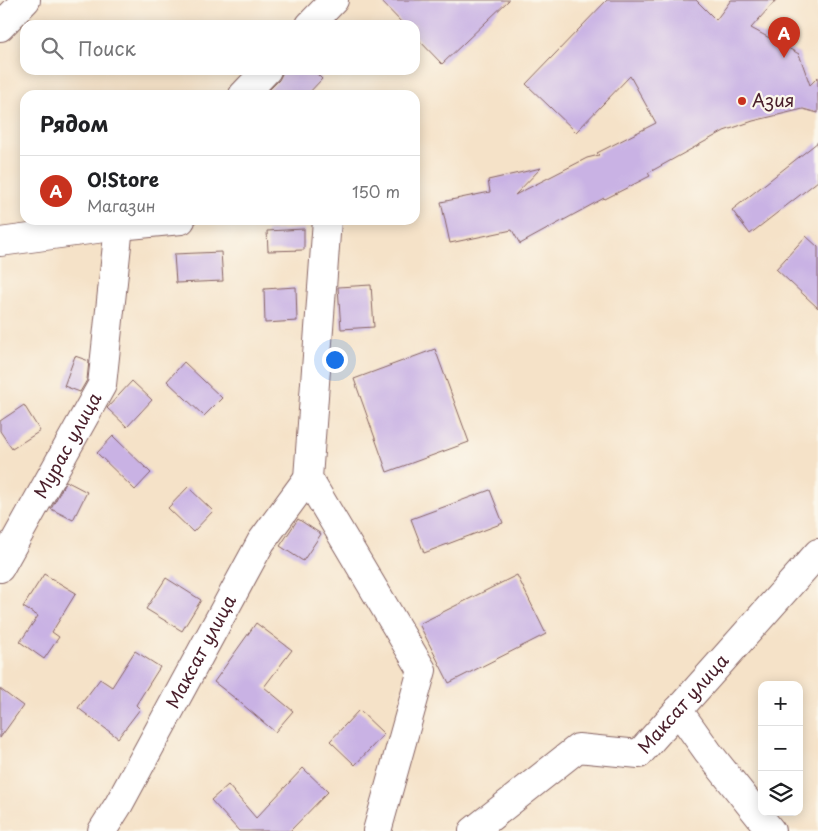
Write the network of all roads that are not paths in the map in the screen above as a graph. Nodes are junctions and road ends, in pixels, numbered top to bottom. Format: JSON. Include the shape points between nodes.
{"nodes":[{"id":1,"x":26,"y":0,"type":"edge"},
{"id":2,"x":334,"y":0,"type":"edge"},
{"id":3,"x":315,"y":20,"type":"edge"},
{"id":4,"x":0,"y":27,"type":"edge"},
{"id":5,"x":262,"y":75,"type":"edge"},
{"id":6,"x":248,"y":90,"type":"edge"},
{"id":7,"x":108,"y":225,"type":"edge"},
{"id":8,"x":121,"y":225,"type":"edge"},
{"id":9,"x":327,"y":225,"type":"edge"},
{"id":10,"x":0,"y":242,"type":"edge"},
{"id":11,"x":308,"y":478,"type":"junction"},
{"id":12,"x":818,"y":553,"type":"edge"},
{"id":13,"x":0,"y":568,"type":"edge"},
{"id":14,"x":678,"y":710,"type":"junction"},
{"id":15,"x":102,"y":831,"type":"edge"},
{"id":16,"x":377,"y":831,"type":"edge"},
{"id":17,"x":473,"y":831,"type":"edge"},
{"id":18,"x":771,"y":831,"type":"edge"}],
"edges":[{"from":1,"to":4,"type":"street"},
{"from":2,"to":3,"type":"street"},
{"from":5,"to":6,"type":"street"},
{"from":7,"to":10,"type":"street"},
{"from":8,"to":13,"type":"street","name":"Мурас улица","via":[[102,385]]},
{"from":9,"to":11,"type":"street"},
{"from":11,"to":15,"type":"street","name":"Максат улица","via":[[260,542]]},
{"from":11,"to":16,"type":"street","via":[[422,670]]},
{"from":12,"to":14,"type":"street","name":"Максат улица"},
{"from":14,"to":17,"type":"street","name":"Максат улица","via":[[639,754],[578,748]]},
{"from":14,"to":18,"type":"street"}]}
